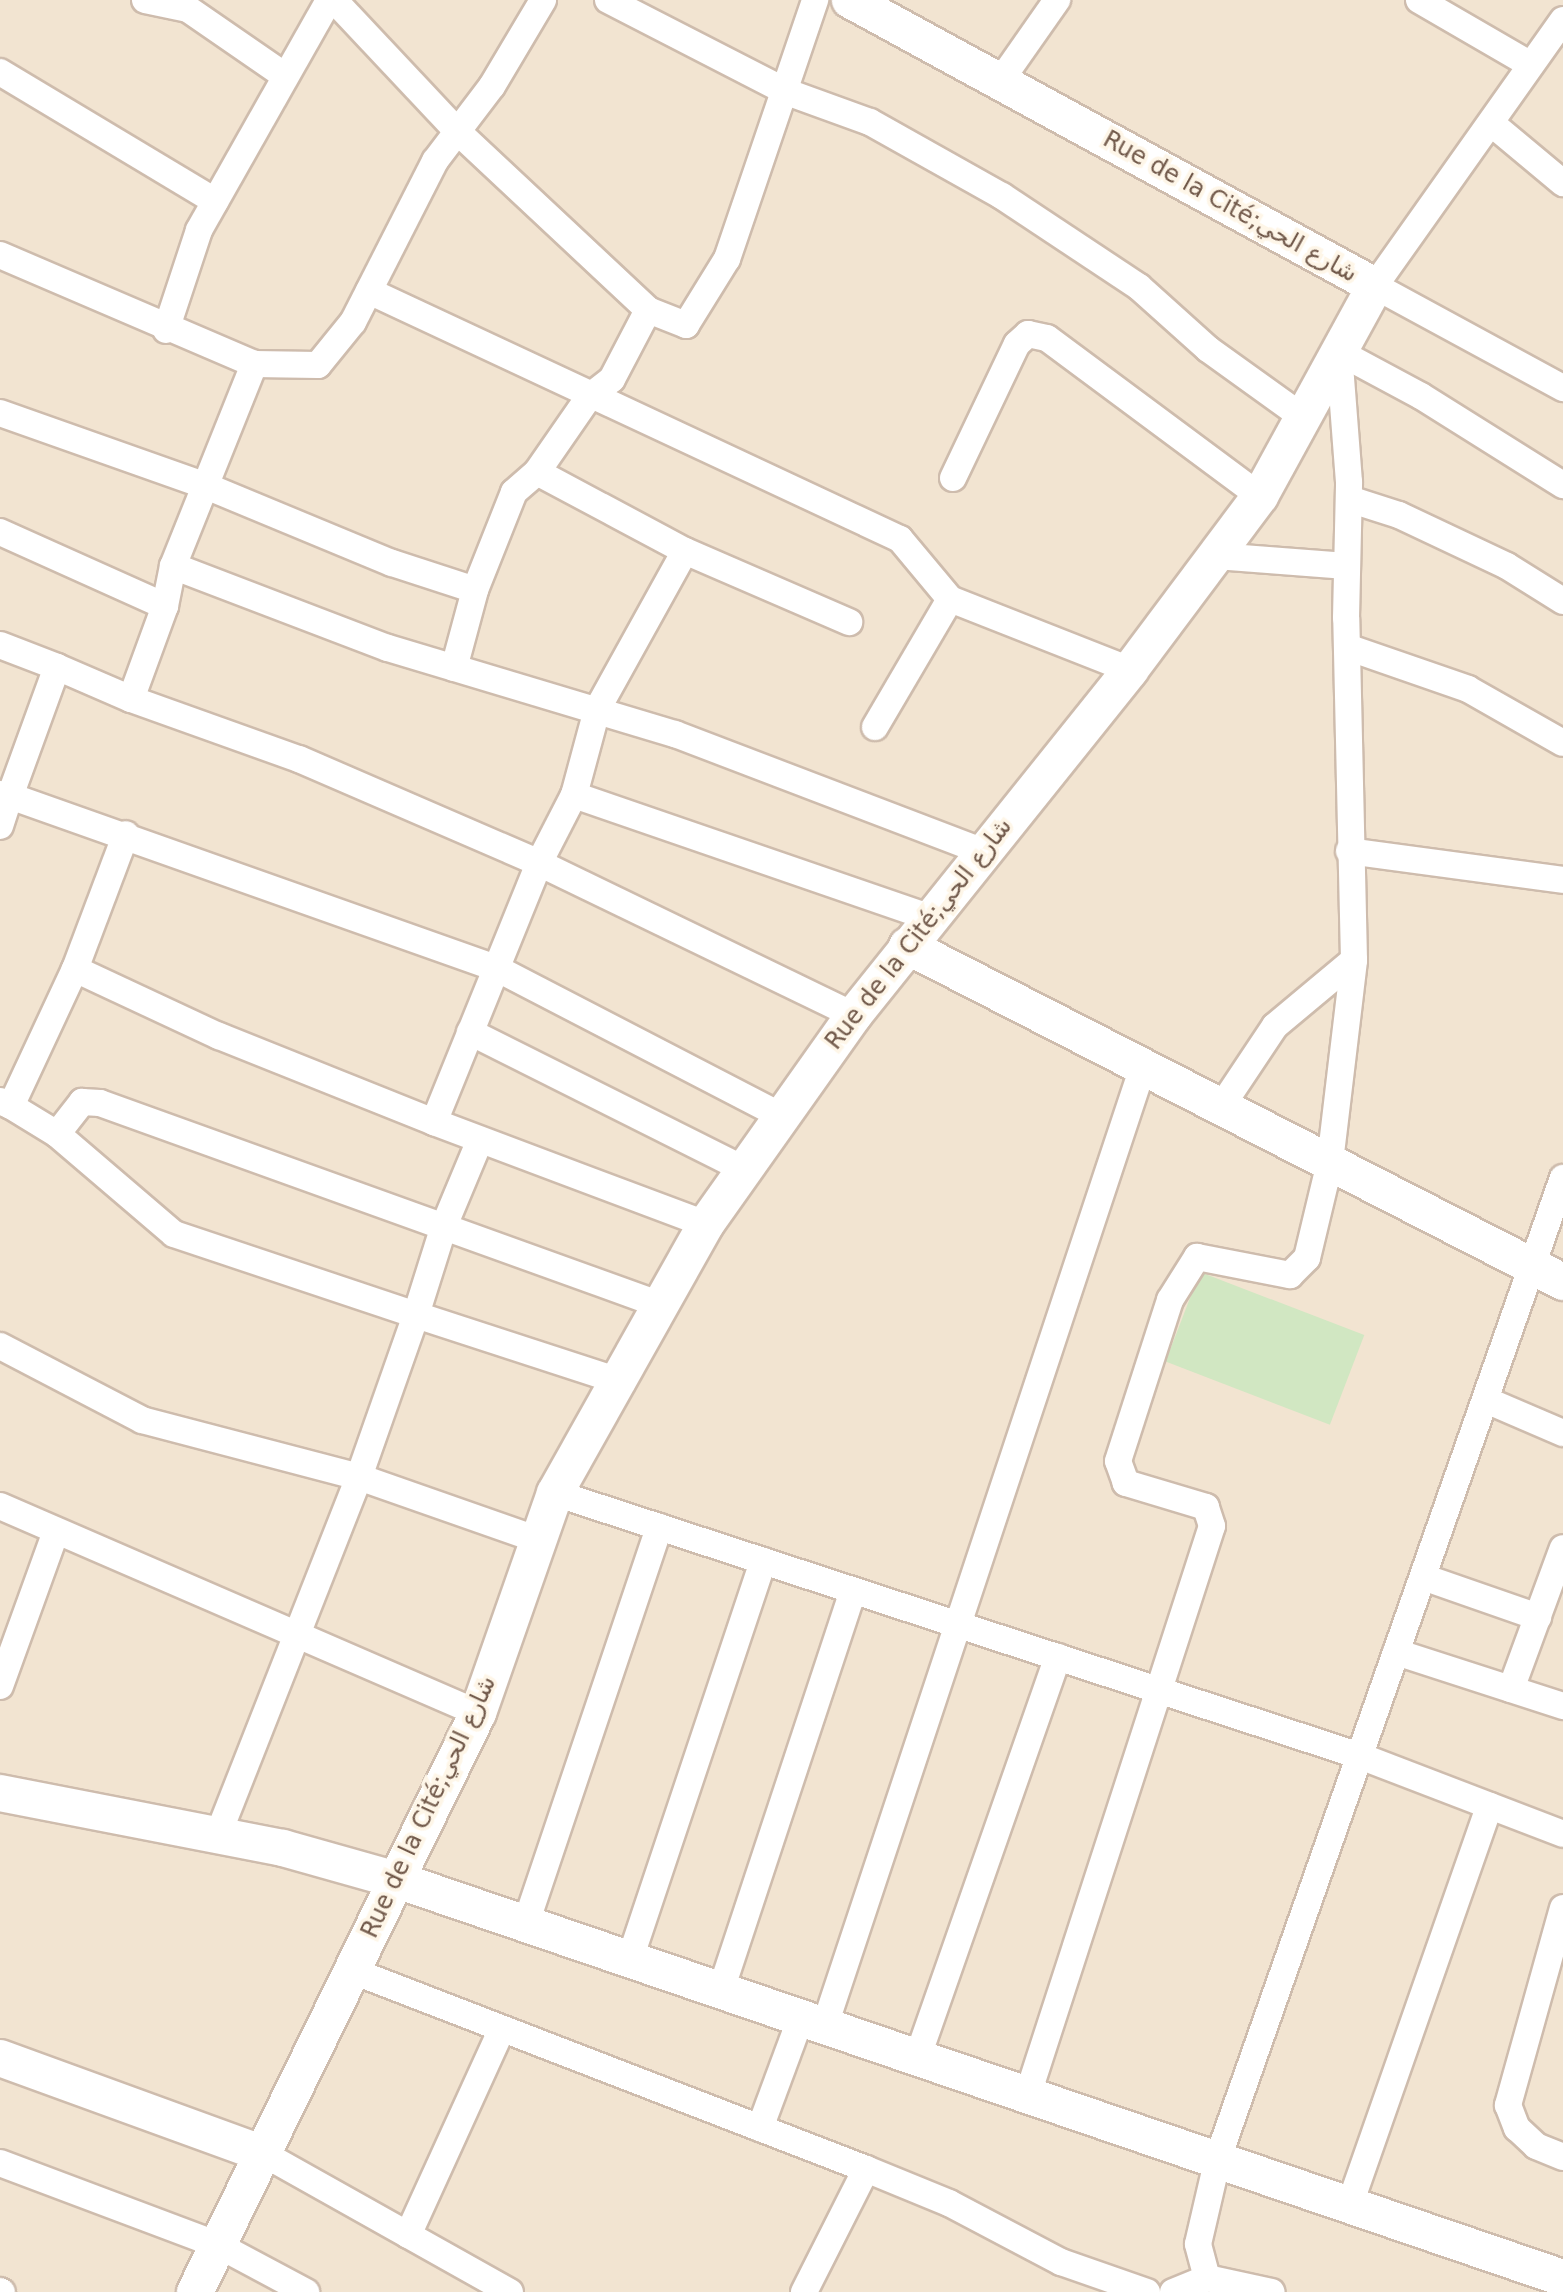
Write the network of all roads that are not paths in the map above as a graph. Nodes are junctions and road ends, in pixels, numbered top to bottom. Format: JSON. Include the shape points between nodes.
{"nodes":[{"id":1,"x":145,"y":0,"type":"edge"},
{"id":2,"x":331,"y":0,"type":"edge"},
{"id":3,"x":543,"y":0,"type":"edge"},
{"id":4,"x":608,"y":0,"type":"edge"},
{"id":5,"x":815,"y":0,"type":"edge"},
{"id":6,"x":850,"y":0,"type":"edge"},
{"id":7,"x":1057,"y":0,"type":"edge"},
{"id":8,"x":1419,"y":0,"type":"edge"},
{"id":9,"x":889,"y":8,"type":"edge"},
{"id":10,"x":1563,"y":20,"type":"edge"},
{"id":11,"x":1531,"y":65,"type":"junction"},
{"id":12,"x":0,"y":72,"type":"edge"},
{"id":13,"x":285,"y":76,"type":"junction"},
{"id":14,"x":1001,"y":80,"type":"junction"},
{"id":15,"x":787,"y":92,"type":"junction"},
{"id":16,"x":1491,"y":123,"type":"junction"},
{"id":17,"x":457,"y":131,"type":"junction"},
{"id":18,"x":1563,"y":183,"type":"edge"},
{"id":19,"x":215,"y":201,"type":"junction"},
{"id":20,"x":0,"y":255,"type":"edge"},
{"id":21,"x":1375,"y":286,"type":"junction"},
{"id":22,"x":369,"y":291,"type":"junction"},
{"id":23,"x":648,"y":310,"type":"junction"},
{"id":24,"x":166,"y":330,"type":"junction"},
{"id":25,"x":1339,"y":352,"type":"junction"},
{"id":26,"x":254,"y":364,"type":"junction"},
{"id":27,"x":1563,"y":388,"type":"edge"},
{"id":28,"x":589,"y":397,"type":"junction"},
{"id":29,"x":0,"y":413,"type":"edge"},
{"id":30,"x":1304,"y":418,"type":"junction"},
{"id":31,"x":537,"y":472,"type":"junction"},
{"id":32,"x":953,"y":478,"type":"dead end"},
{"id":33,"x":1563,"y":485,"type":"edge"},
{"id":34,"x":206,"y":486,"type":"junction"},
{"id":35,"x":1260,"y":496,"type":"junction"},
{"id":36,"x":1349,"y":499,"type":"junction"},
{"id":37,"x":0,"y":532,"type":"edge"},
{"id":38,"x":685,"y":551,"type":"junction"},
{"id":39,"x":1216,"y":556,"type":"junction"},
{"id":40,"x":173,"y":566,"type":"junction"},
{"id":41,"x":1347,"y":566,"type":"junction"},
{"id":42,"x":475,"y":590,"type":"junction"},
{"id":43,"x":950,"y":599,"type":"junction"},
{"id":44,"x":1563,"y":601,"type":"edge"},
{"id":45,"x":165,"y":606,"type":"junction"},
{"id":46,"x":849,"y":622,"type":"dead end"},
{"id":47,"x":0,"y":645,"type":"edge"},
{"id":48,"x":1347,"y":647,"type":"junction"},
{"id":49,"x":57,"y":667,"type":"junction"},
{"id":50,"x":454,"y":668,"type":"junction"},
{"id":51,"x":1130,"y":670,"type":"junction"},
{"id":52,"x":131,"y":699,"type":"junction"},
{"id":53,"x":597,"y":710,"type":"junction"},
{"id":54,"x":875,"y":727,"type":"dead end"},
{"id":55,"x":1563,"y":743,"type":"edge"},
{"id":56,"x":5,"y":795,"type":"edge"},
{"id":57,"x":574,"y":795,"type":"junction"},
{"id":58,"x":0,"y":826,"type":"edge"},
{"id":59,"x":126,"y":834,"type":"junction"},
{"id":60,"x":981,"y":851,"type":"junction"},
{"id":61,"x":1349,"y":851,"type":"junction"},
{"id":62,"x":539,"y":863,"type":"junction"},
{"id":63,"x":1563,"y":880,"type":"edge"},
{"id":64,"x":932,"y":918,"type":"junction"},
{"id":65,"x":907,"y":946,"type":"junction"},
{"id":66,"x":1354,"y":960,"type":"junction"},
{"id":67,"x":496,"y":968,"type":"junction"},
{"id":68,"x":75,"y":969,"type":"junction"},
{"id":69,"x":854,"y":1015,"type":"junction"},
{"id":70,"x":470,"y":1032,"type":"junction"},
{"id":71,"x":1143,"y":1067,"type":"junction"},
{"id":72,"x":6,"y":1104,"type":"edge"},
{"id":73,"x":1221,"y":1107,"type":"junction"},
{"id":74,"x":781,"y":1116,"type":"junction"},
{"id":75,"x":434,"y":1122,"type":"junction"},
{"id":76,"x":57,"y":1134,"type":"junction"},
{"id":77,"x":480,"y":1140,"type":"junction"},
{"id":78,"x":1330,"y":1162,"type":"junction"},
{"id":79,"x":748,"y":1171,"type":"junction"},
{"id":80,"x":1563,"y":1178,"type":"edge"},
{"id":81,"x":706,"y":1224,"type":"junction"},
{"id":82,"x":444,"y":1226,"type":"junction"},
{"id":83,"x":1548,"y":1274,"type":"edge"},
{"id":84,"x":664,"y":1306,"type":"junction"},
{"id":85,"x":416,"y":1315,"type":"junction"},
{"id":86,"x":0,"y":1346,"type":"edge"},
{"id":87,"x":622,"y":1382,"type":"junction"},
{"id":88,"x":1486,"y":1400,"type":"junction"},
{"id":89,"x":1563,"y":1433,"type":"edge"},
{"id":90,"x":359,"y":1477,"type":"junction"},
{"id":91,"x":555,"y":1493,"type":"junction"},
{"id":92,"x":0,"y":1506,"type":"edge"},
{"id":93,"x":659,"y":1527,"type":"junction"},
{"id":94,"x":56,"y":1531,"type":"junction"},
{"id":95,"x":539,"y":1540,"type":"junction"},
{"id":96,"x":1563,"y":1548,"type":"edge"},
{"id":97,"x":763,"y":1561,"type":"junction"},
{"id":98,"x":1423,"y":1577,"type":"junction"},
{"id":99,"x":1556,"y":1590,"type":"edge"},
{"id":100,"x":853,"y":1591,"type":"junction"},
{"id":101,"x":1538,"y":1617,"type":"junction"},
{"id":102,"x":956,"y":1624,"type":"junction"},
{"id":103,"x":9,"y":1630,"type":"edge"},
{"id":104,"x":297,"y":1633,"type":"junction"},
{"id":105,"x":1396,"y":1652,"type":"junction"},
{"id":106,"x":1058,"y":1657,"type":"junction"},
{"id":107,"x":0,"y":1686,"type":"edge"},
{"id":108,"x":1511,"y":1689,"type":"junction"},
{"id":109,"x":1159,"y":1691,"type":"junction"},
{"id":110,"x":1563,"y":1706,"type":"edge"},
{"id":111,"x":478,"y":1713,"type":"junction"},
{"id":112,"x":1360,"y":1756,"type":"junction"},
{"id":113,"x":0,"y":1793,"type":"edge"},
{"id":114,"x":1489,"y":1806,"type":"junction"},
{"id":115,"x":1563,"y":1834,"type":"edge"},
{"id":116,"x":218,"y":1835,"type":"junction"},
{"id":117,"x":397,"y":1880,"type":"junction"},
{"id":118,"x":1563,"y":1908,"type":"edge"},
{"id":119,"x":526,"y":1923,"type":"junction"},
{"id":120,"x":630,"y":1959,"type":"junction"},
{"id":121,"x":353,"y":1971,"type":"junction"},
{"id":122,"x":721,"y":1990,"type":"junction"},
{"id":123,"x":813,"y":2021,"type":"junction"},
{"id":124,"x":502,"y":2029,"type":"junction"},
{"id":125,"x":918,"y":2056,"type":"junction"},
{"id":126,"x":0,"y":2058,"type":"edge"},
{"id":127,"x":1028,"y":2094,"type":"junction"},
{"id":128,"x":760,"y":2128,"type":"junction"},
{"id":129,"x":264,"y":2154,"type":"junction"},
{"id":130,"x":1563,"y":2157,"type":"edge"},
{"id":131,"x":1218,"y":2158,"type":"junction"},
{"id":132,"x":0,"y":2163,"type":"edge"},
{"id":133,"x":866,"y":2169,"type":"junction"},
{"id":134,"x":1350,"y":2204,"type":"junction"},
{"id":135,"x":408,"y":2235,"type":"junction"},
{"id":136,"x":218,"y":2245,"type":"junction"},
{"id":137,"x":1207,"y":2278,"type":"junction"},
{"id":138,"x":1563,"y":2278,"type":"edge"},
{"id":139,"x":471,"y":2282,"type":"edge"},
{"id":140,"x":195,"y":2292,"type":"edge"},
{"id":141,"x":306,"y":2292,"type":"edge"},
{"id":142,"x":510,"y":2292,"type":"edge"},
{"id":143,"x":804,"y":2292,"type":"edge"},
{"id":144,"x":1147,"y":2292,"type":"edge"},
{"id":145,"x":1173,"y":2292,"type":"edge"},
{"id":146,"x":1272,"y":2292,"type":"edge"}],
"edges":[{"from":1,"to":13,"type":"street","via":[[188,9]]},
{"from":2,"to":13,"type":"street"},
{"from":2,"to":17,"type":"street"},
{"from":3,"to":17,"type":"street","via":[[492,86]]},
{"from":4,"to":15,"type":"street"},
{"from":5,"to":15,"type":"street"},
{"from":6,"to":9,"type":"street","name":"Rue de la Cité;شارع الحي"},
{"from":7,"to":14,"type":"street"},
{"from":8,"to":11,"type":"street"},
{"from":9,"to":14,"type":"street","name":"Rue de la Cité;شارع الحي"},
{"from":10,"to":11,"type":"street"},
{"from":11,"to":16,"type":"street"},
{"from":12,"to":19,"type":"street"},
{"from":13,"to":19,"type":"street"},
{"from":14,"to":21,"type":"street","name":"Rue de la Cité;شارع الحي"},
{"from":15,"to":23,"type":"street","via":[[727,259],[686,325]]},
{"from":15,"to":30,"type":"street","via":[[870,122],[1079,243]]},
{"from":16,"to":18,"type":"street"},
{"from":16,"to":21,"type":"street"},
{"from":17,"to":22,"type":"street","via":[[435,161]]},
{"from":17,"to":23,"type":"street"},
{"from":19,"to":24,"type":"street","via":[[199,230]]},
{"from":20,"to":24,"type":"street"},
{"from":21,"to":25,"type":"street","name":"Rue de la Cité;شارع الحي"},
{"from":21,"to":27,"type":"street"},
{"from":22,"to":26,"type":"street","via":[[353,322],[318,365]]},
{"from":22,"to":28,"type":"street"},
{"from":23,"to":28,"type":"street","via":[[612,379]]},
{"from":24,"to":26,"type":"street"},
{"from":25,"to":30,"type":"street","name":"Rue de la Cité;شارع الحي"},
{"from":25,"to":33,"type":"street","via":[[1421,396]]},
{"from":25,"to":36,"type":"street"},
{"from":26,"to":34,"type":"street"},
{"from":28,"to":31,"type":"street"},
{"from":28,"to":43,"type":"street","via":[[900,539]]},
{"from":29,"to":34,"type":"street"},
{"from":30,"to":35,"type":"street","name":"Rue de la Cité;شارع الحي"},
{"from":31,"to":38,"type":"street"},
{"from":31,"to":42,"type":"street","via":[[514,492]]},
{"from":32,"to":35,"type":"street","via":[[1017,344],[1028,334],[1047,338]]},
{"from":34,"to":40,"type":"street"},
{"from":34,"to":42,"type":"street","via":[[392,563]]},
{"from":35,"to":39,"type":"street","name":"Rue de la Cité;شارع الحي"},
{"from":36,"to":41,"type":"street"},
{"from":36,"to":44,"type":"street","via":[[1399,515],[1507,566]]},
{"from":37,"to":45,"type":"street"},
{"from":38,"to":46,"type":"street"},
{"from":38,"to":53,"type":"street"},
{"from":39,"to":41,"type":"street"},
{"from":39,"to":51,"type":"street","name":"Rue de la Cité;شارع الحي"},
{"from":40,"to":45,"type":"street"},
{"from":40,"to":50,"type":"street"},
{"from":41,"to":48,"type":"street"},
{"from":42,"to":50,"type":"street"},
{"from":43,"to":51,"type":"street"},
{"from":43,"to":54,"type":"street"},
{"from":45,"to":52,"type":"street"},
{"from":47,"to":49,"type":"street"},
{"from":48,"to":55,"type":"street","via":[[1468,689]]},
{"from":48,"to":61,"type":"street"},
{"from":49,"to":52,"type":"street"},
{"from":49,"to":56,"type":"street"},
{"from":50,"to":53,"type":"street"},
{"from":51,"to":60,"type":"street","name":"Rue de la Cité;شارع الحي"},
{"from":52,"to":62,"type":"street","via":[[299,759]]},
{"from":53,"to":57,"type":"street"},
{"from":53,"to":60,"type":"street","via":[[675,734]]},
{"from":56,"to":58,"type":"street"},
{"from":56,"to":59,"type":"street"},
{"from":57,"to":62,"type":"street"},
{"from":57,"to":64,"type":"street"},
{"from":59,"to":67,"type":"street"},
{"from":59,"to":68,"type":"street"},
{"from":60,"to":64,"type":"street","name":"Rue de la Cité;شارع الحي"},
{"from":61,"to":63,"type":"street"},
{"from":61,"to":66,"type":"street"},
{"from":62,"to":67,"type":"street"},
{"from":62,"to":69,"type":"street"},
{"from":64,"to":65,"type":"street","name":"Rue de la Cité;شارع الحي"},
{"from":65,"to":69,"type":"street","name":"Rue de la Cité;شارع الحي"},
{"from":65,"to":71,"type":"street"},
{"from":66,"to":73,"type":"street","via":[[1275,1026]]},
{"from":66,"to":78,"type":"street"},
{"from":67,"to":70,"type":"street"},
{"from":67,"to":74,"type":"street"},
{"from":68,"to":72,"type":"street"},
{"from":68,"to":75,"type":"street","via":[[219,1036]]},
{"from":69,"to":74,"type":"street","name":"Rue de la Cité;شارع الحي"},
{"from":70,"to":75,"type":"street"},
{"from":70,"to":79,"type":"street"},
{"from":71,"to":73,"type":"street"},
{"from":71,"to":102,"type":"street"},
{"from":72,"to":76,"type":"street"},
{"from":73,"to":78,"type":"street"},
{"from":74,"to":79,"type":"street","name":"Rue de la Cité;شارع الحي"},
{"from":75,"to":77,"type":"street"},
{"from":76,"to":82,"type":"street","via":[[82,1102],[100,1103]]},
{"from":76,"to":85,"type":"street","via":[[174,1234]]},
{"from":77,"to":81,"type":"street"},
{"from":77,"to":82,"type":"street"},
{"from":78,"to":83,"type":"street"},
{"from":78,"to":109,"type":"street","via":[[1307,1258],[1290,1275],[1197,1257],[1170,1300],[1132,1417],[1118,1461],[1126,1483],[1206,1507],[1212,1526]]},
{"from":79,"to":81,"type":"street","name":"Rue de la Cité;شارع الحي"},
{"from":80,"to":83,"type":"street"},
{"from":81,"to":84,"type":"street","name":"Rue de la Cité;شارع الحي"},
{"from":82,"to":84,"type":"street"},
{"from":82,"to":85,"type":"street"},
{"from":83,"to":88,"type":"street"},
{"from":84,"to":87,"type":"street","name":"Rue de la Cité;شارع الحي"},
{"from":85,"to":87,"type":"street"},
{"from":85,"to":90,"type":"street"},
{"from":86,"to":90,"type":"street","via":[[142,1420]]},
{"from":87,"to":91,"type":"street","name":"Rue de la Cité;شارع الحي"},
{"from":88,"to":89,"type":"street"},
{"from":88,"to":98,"type":"street"},
{"from":90,"to":95,"type":"street"},
{"from":90,"to":104,"type":"street"},
{"from":91,"to":93,"type":"street"},
{"from":91,"to":95,"type":"street","name":"Rue de la Cité;شارع الحي"},
{"from":92,"to":94,"type":"street"},
{"from":93,"to":97,"type":"street"},
{"from":93,"to":119,"type":"street"},
{"from":94,"to":103,"type":"street"},
{"from":94,"to":104,"type":"street"},
{"from":95,"to":111,"type":"street","name":"Rue de la Cité;شارع الحي"},
{"from":96,"to":99,"type":"street"},
{"from":97,"to":100,"type":"street"},
{"from":97,"to":120,"type":"street"},
{"from":98,"to":101,"type":"street"},
{"from":98,"to":105,"type":"street"},
{"from":99,"to":101,"type":"street"},
{"from":100,"to":102,"type":"street"},
{"from":100,"to":122,"type":"street"},
{"from":101,"to":108,"type":"street"},
{"from":102,"to":106,"type":"street"},
{"from":102,"to":123,"type":"street"},
{"from":103,"to":107,"type":"street"},
{"from":104,"to":111,"type":"street"},
{"from":104,"to":116,"type":"street"},
{"from":105,"to":108,"type":"street"},
{"from":105,"to":112,"type":"street"},
{"from":106,"to":109,"type":"street"},
{"from":106,"to":125,"type":"street"},
{"from":108,"to":110,"type":"street"},
{"from":109,"to":112,"type":"street"},
{"from":109,"to":127,"type":"street"},
{"from":111,"to":117,"type":"street","name":"Rue de la Cité;شارع الحي"},
{"from":112,"to":114,"type":"street"},
{"from":112,"to":131,"type":"street"},
{"from":113,"to":116,"type":"street"},
{"from":114,"to":115,"type":"street"},
{"from":114,"to":134,"type":"street"},
{"from":116,"to":117,"type":"street"},
{"from":117,"to":119,"type":"street"},
{"from":117,"to":121,"type":"street","name":"Rue de la Cité;شارع الحي"},
{"from":118,"to":130,"type":"street","via":[[1508,2105],[1517,2128],[1536,2146]]},
{"from":119,"to":120,"type":"street"},
{"from":120,"to":122,"type":"street"},
{"from":121,"to":124,"type":"street"},
{"from":121,"to":129,"type":"street","name":"Rue de la Cité;شارع الحي"},
{"from":122,"to":123,"type":"street"},
{"from":123,"to":125,"type":"street"},
{"from":123,"to":128,"type":"street"},
{"from":124,"to":128,"type":"street"},
{"from":124,"to":135,"type":"street"},
{"from":125,"to":127,"type":"street"},
{"from":126,"to":129,"type":"street"},
{"from":127,"to":131,"type":"street"},
{"from":128,"to":133,"type":"street"},
{"from":129,"to":135,"type":"street"},
{"from":129,"to":136,"type":"street","name":"Rue de la Cité;شارع الحي"},
{"from":131,"to":134,"type":"street"},
{"from":131,"to":137,"type":"street","via":[[1198,2244]]},
{"from":132,"to":136,"type":"street"},
{"from":133,"to":143,"type":"street"},
{"from":133,"to":144,"type":"street","via":[[949,2203],[1061,2262]]},
{"from":134,"to":138,"type":"street"},
{"from":135,"to":139,"type":"street"},
{"from":136,"to":140,"type":"street","name":"Rue de la Cité;شارع الحي"},
{"from":136,"to":141,"type":"street"},
{"from":137,"to":145,"type":"street"},
{"from":137,"to":146,"type":"street"},
{"from":139,"to":142,"type":"street"}]}
